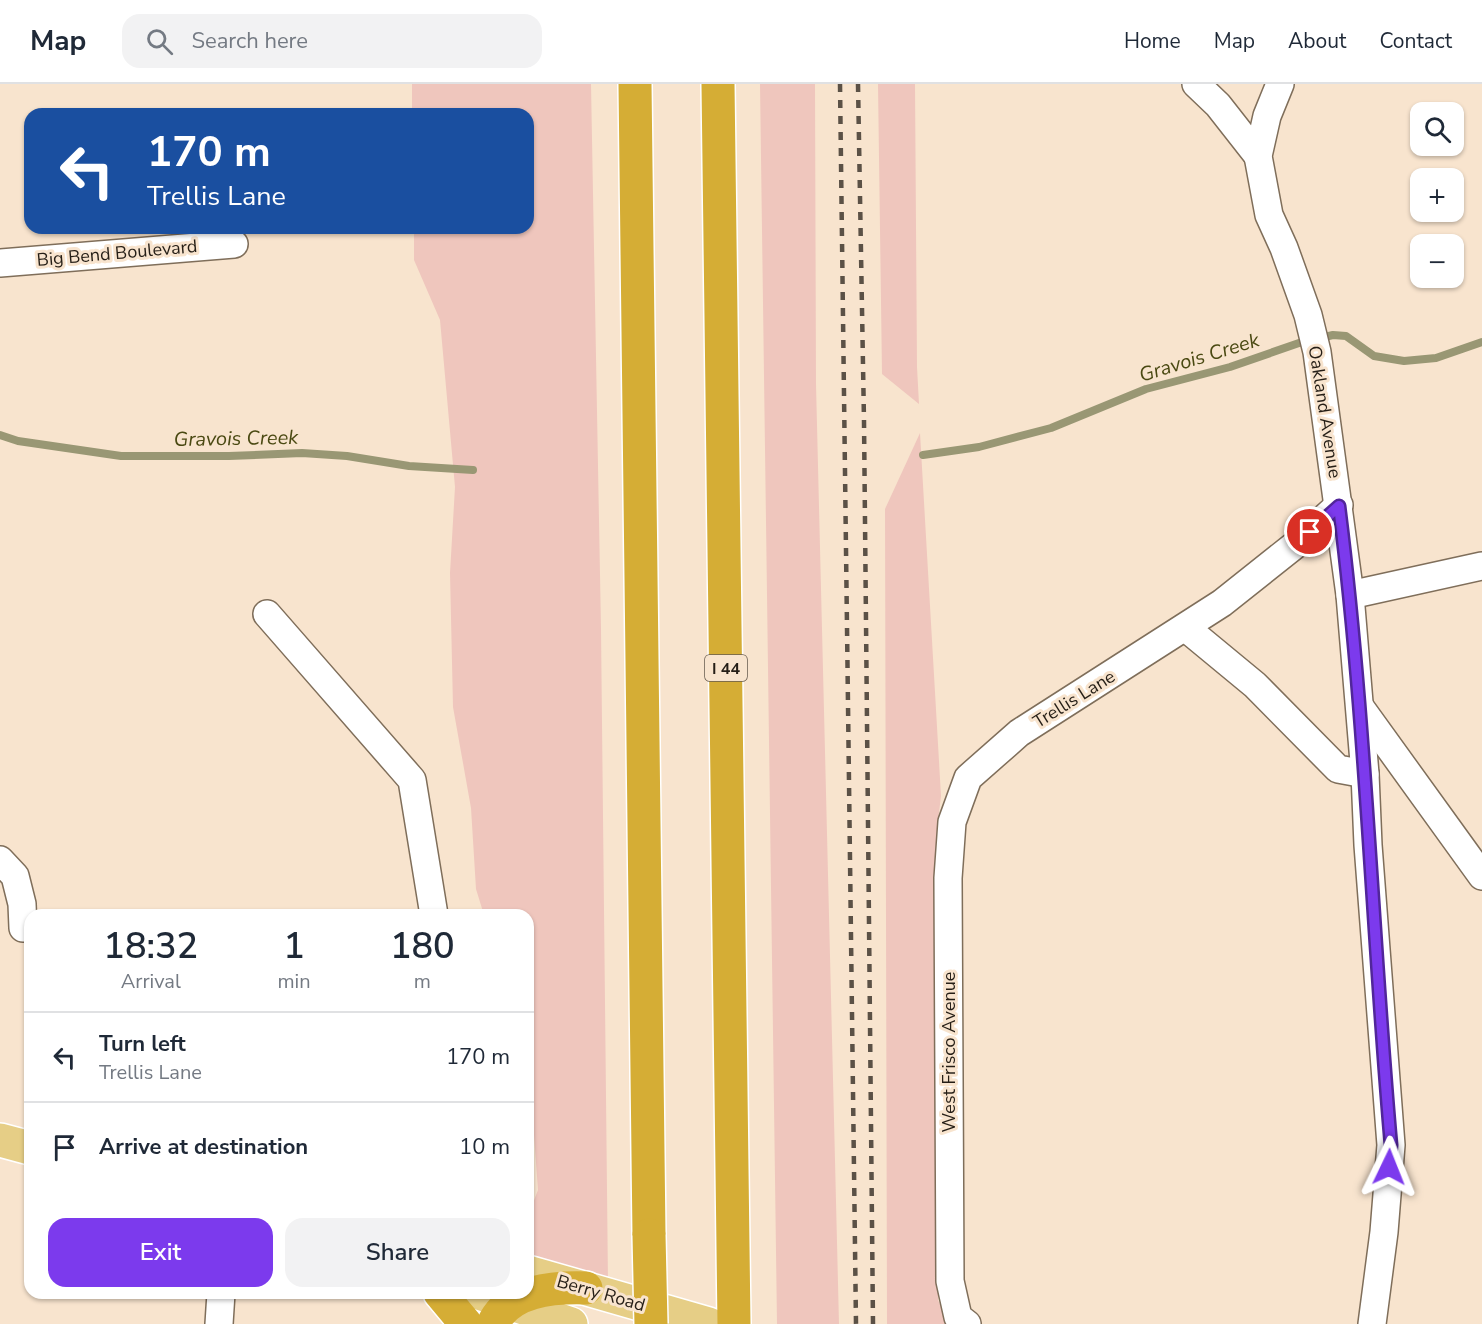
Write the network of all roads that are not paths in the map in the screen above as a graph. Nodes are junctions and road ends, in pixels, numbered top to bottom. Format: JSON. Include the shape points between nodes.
{"nodes":[{"id":1,"x":635,"y":84,"type":"edge"},
{"id":2,"x":718,"y":84,"type":"edge"},
{"id":3,"x":1196,"y":84,"type":"edge"},
{"id":4,"x":1280,"y":84,"type":"edge"},
{"id":5,"x":1258,"y":156,"type":"junction"},
{"id":6,"x":234,"y":244,"type":"dead end"},
{"id":7,"x":0,"y":263,"type":"edge"},
{"id":8,"x":1339,"y":506,"type":"junction"},
{"id":9,"x":1482,"y":566,"type":"edge"},
{"id":10,"x":1350,"y":595,"type":"junction"},
{"id":11,"x":267,"y":614,"type":"dead end"},
{"id":12,"x":1186,"y":628,"type":"junction"},
{"id":13,"x":1358,"y":705,"type":"junction"},
{"id":14,"x":1365,"y":774,"type":"junction"},
{"id":15,"x":968,"y":778,"type":"joint"},
{"id":16,"x":0,"y":860,"type":"edge"},
{"id":17,"x":1482,"y":876,"type":"edge"},
{"id":18,"x":433,"y":909,"type":"edge"},
{"id":19,"x":18,"y":926,"type":"edge"},
{"id":20,"x":0,"y":1140,"type":"edge"},
{"id":21,"x":24,"y":1146,"type":"edge"},
{"id":22,"x":534,"y":1274,"type":"edge"},
{"id":23,"x":586,"y":1288,"type":"junction"},
{"id":24,"x":534,"y":1293,"type":"edge"},
{"id":25,"x":221,"y":1299,"type":"edge"},
{"id":26,"x":445,"y":1299,"type":"edge"},
{"id":27,"x":516,"y":1299,"type":"edge"},
{"id":28,"x":494,"y":1307,"type":"edge"},
{"id":29,"x":219,"y":1324,"type":"edge"},
{"id":30,"x":466,"y":1324,"type":"edge"},
{"id":31,"x":572,"y":1324,"type":"edge"},
{"id":32,"x":651,"y":1324,"type":"edge"},
{"id":33,"x":709,"y":1324,"type":"edge"},
{"id":34,"x":734,"y":1324,"type":"edge"},
{"id":35,"x":967,"y":1324,"type":"edge"},
{"id":36,"x":1372,"y":1324,"type":"edge"}],
"edges":[{"from":1,"to":32,"type":"highway","bridge":true},
{"from":2,"to":34,"type":"highway","number":"I 44"},
{"from":3,"to":5,"type":"street"},
{"from":4,"to":5,"type":"street","name":"Oakland Avenue","via":[[1267,116]]},
{"from":5,"to":8,"type":"street","name":"Oakland Avenue","via":[[1269,215],[1308,315],[1317,352]]},
{"from":6,"to":7,"type":"street","name":"Big Bend Boulevard"},
{"from":8,"to":10,"type":"street","name":"Oakland Avenue"},
{"from":8,"to":12,"type":"street","name":"Trellis Lane","via":[[1295,545]]},
{"from":9,"to":10,"type":"street"},
{"from":10,"to":13,"type":"street","name":"Oakland Avenue"},
{"from":11,"to":18,"type":"street","via":[[412,780]]},
{"from":12,"to":14,"type":"street","via":[[1255,685],[1338,769]]},
{"from":12,"to":15,"type":"street","name":"Trellis Lane","via":[[1019,733]]},
{"from":13,"to":14,"type":"street","name":"Oakland Avenue"},
{"from":13,"to":17,"type":"street"},
{"from":14,"to":36,"type":"street","name":"Oakland Avenue","via":[[1391,1145]]},
{"from":15,"to":35,"type":"street","name":"West Frisco Avenue","via":[[952,822],[948,878],[950,1281],[958,1317]]},
{"from":16,"to":19,"type":"street","via":[[15,876],[22,904]]},
{"from":20,"to":21,"type":"main road"},
{"from":22,"to":23,"type":"main road","name":"Berry Road"},
{"from":23,"to":24,"type":"highway","via":[[562,1287]]},
{"from":23,"to":33,"type":"main road","name":"Berry Road"},
{"from":25,"to":29,"type":"street"},
{"from":26,"to":30,"type":"highway"},
{"from":27,"to":28,"type":"highway"},
{"from":28,"to":31,"type":"main road","name":"Berry Road"}]}
